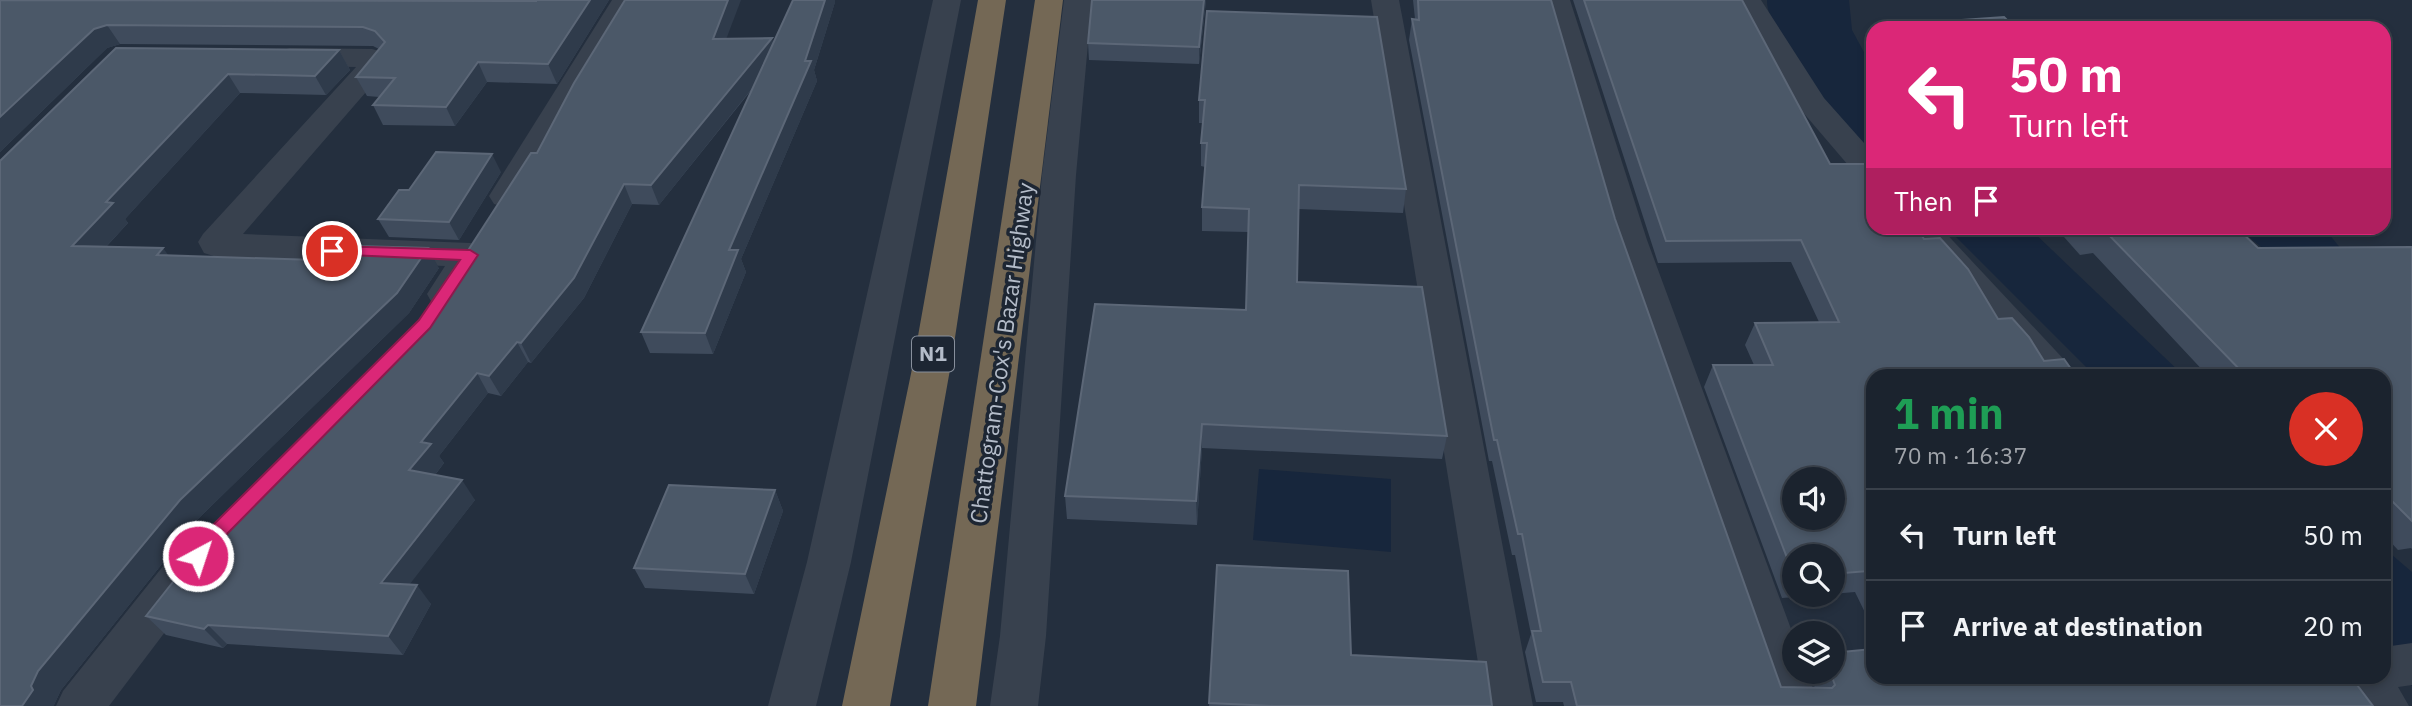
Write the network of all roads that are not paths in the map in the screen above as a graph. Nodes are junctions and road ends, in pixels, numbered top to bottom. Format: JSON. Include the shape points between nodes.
{"nodes":[{"id":1,"x":626,"y":0,"type":"edge"},
{"id":2,"x":947,"y":0,"type":"edge"},
{"id":3,"x":992,"y":0,"type":"edge"},
{"id":4,"x":1049,"y":0,"type":"edge"},
{"id":5,"x":1078,"y":0,"type":"edge"},
{"id":6,"x":1385,"y":0,"type":"edge"},
{"id":7,"x":1556,"y":0,"type":"edge"},
{"id":8,"x":1747,"y":0,"type":"edge"},
{"id":9,"x":264,"y":57,"type":"edge"},
{"id":10,"x":1866,"y":165,"type":"edge"},
{"id":11,"x":1928,"y":235,"type":"edge"},
{"id":12,"x":482,"y":236,"type":"junction"},
{"id":13,"x":424,"y":324,"type":"edge"},
{"id":14,"x":2050,"y":369,"type":"edge"},
{"id":15,"x":207,"y":545,"type":"edge"},
{"id":16,"x":2412,"y":664,"type":"edge"},
{"id":17,"x":2391,"y":667,"type":"edge"},
{"id":18,"x":2364,"y":684,"type":"edge"},
{"id":19,"x":80,"y":706,"type":"edge"},
{"id":20,"x":792,"y":706,"type":"edge"},
{"id":21,"x":866,"y":706,"type":"edge"},
{"id":22,"x":952,"y":706,"type":"edge"},
{"id":23,"x":1014,"y":706,"type":"edge"},
{"id":24,"x":1509,"y":706,"type":"edge"},
{"id":25,"x":1795,"y":706,"type":"edge"},
{"id":26,"x":2385,"y":706,"type":"edge"}],
"edges":[{"from":1,"to":12,"type":"street"},
{"from":2,"to":20,"type":"street","via":[[829,562]]},
{"from":3,"to":21,"type":"highway","number":"N1","via":[[932,365]]},
{"from":4,"to":22,"type":"highway","name":"Chattogram-Cox's Bazar Highway"},
{"from":5,"to":23,"type":"street"},
{"from":6,"to":24,"type":"street"},
{"from":7,"to":25,"type":"street","via":[[1629,240]]},
{"from":8,"to":10,"type":"street","via":[[1812,103]]},
{"from":9,"to":12,"type":"street","via":[[372,58],[377,62],[217,245]]},
{"from":11,"to":14,"type":"street"},
{"from":12,"to":13,"type":"street"},
{"from":15,"to":19,"type":"street"},
{"from":16,"to":17,"type":"street"},
{"from":18,"to":26,"type":"street"}]}
